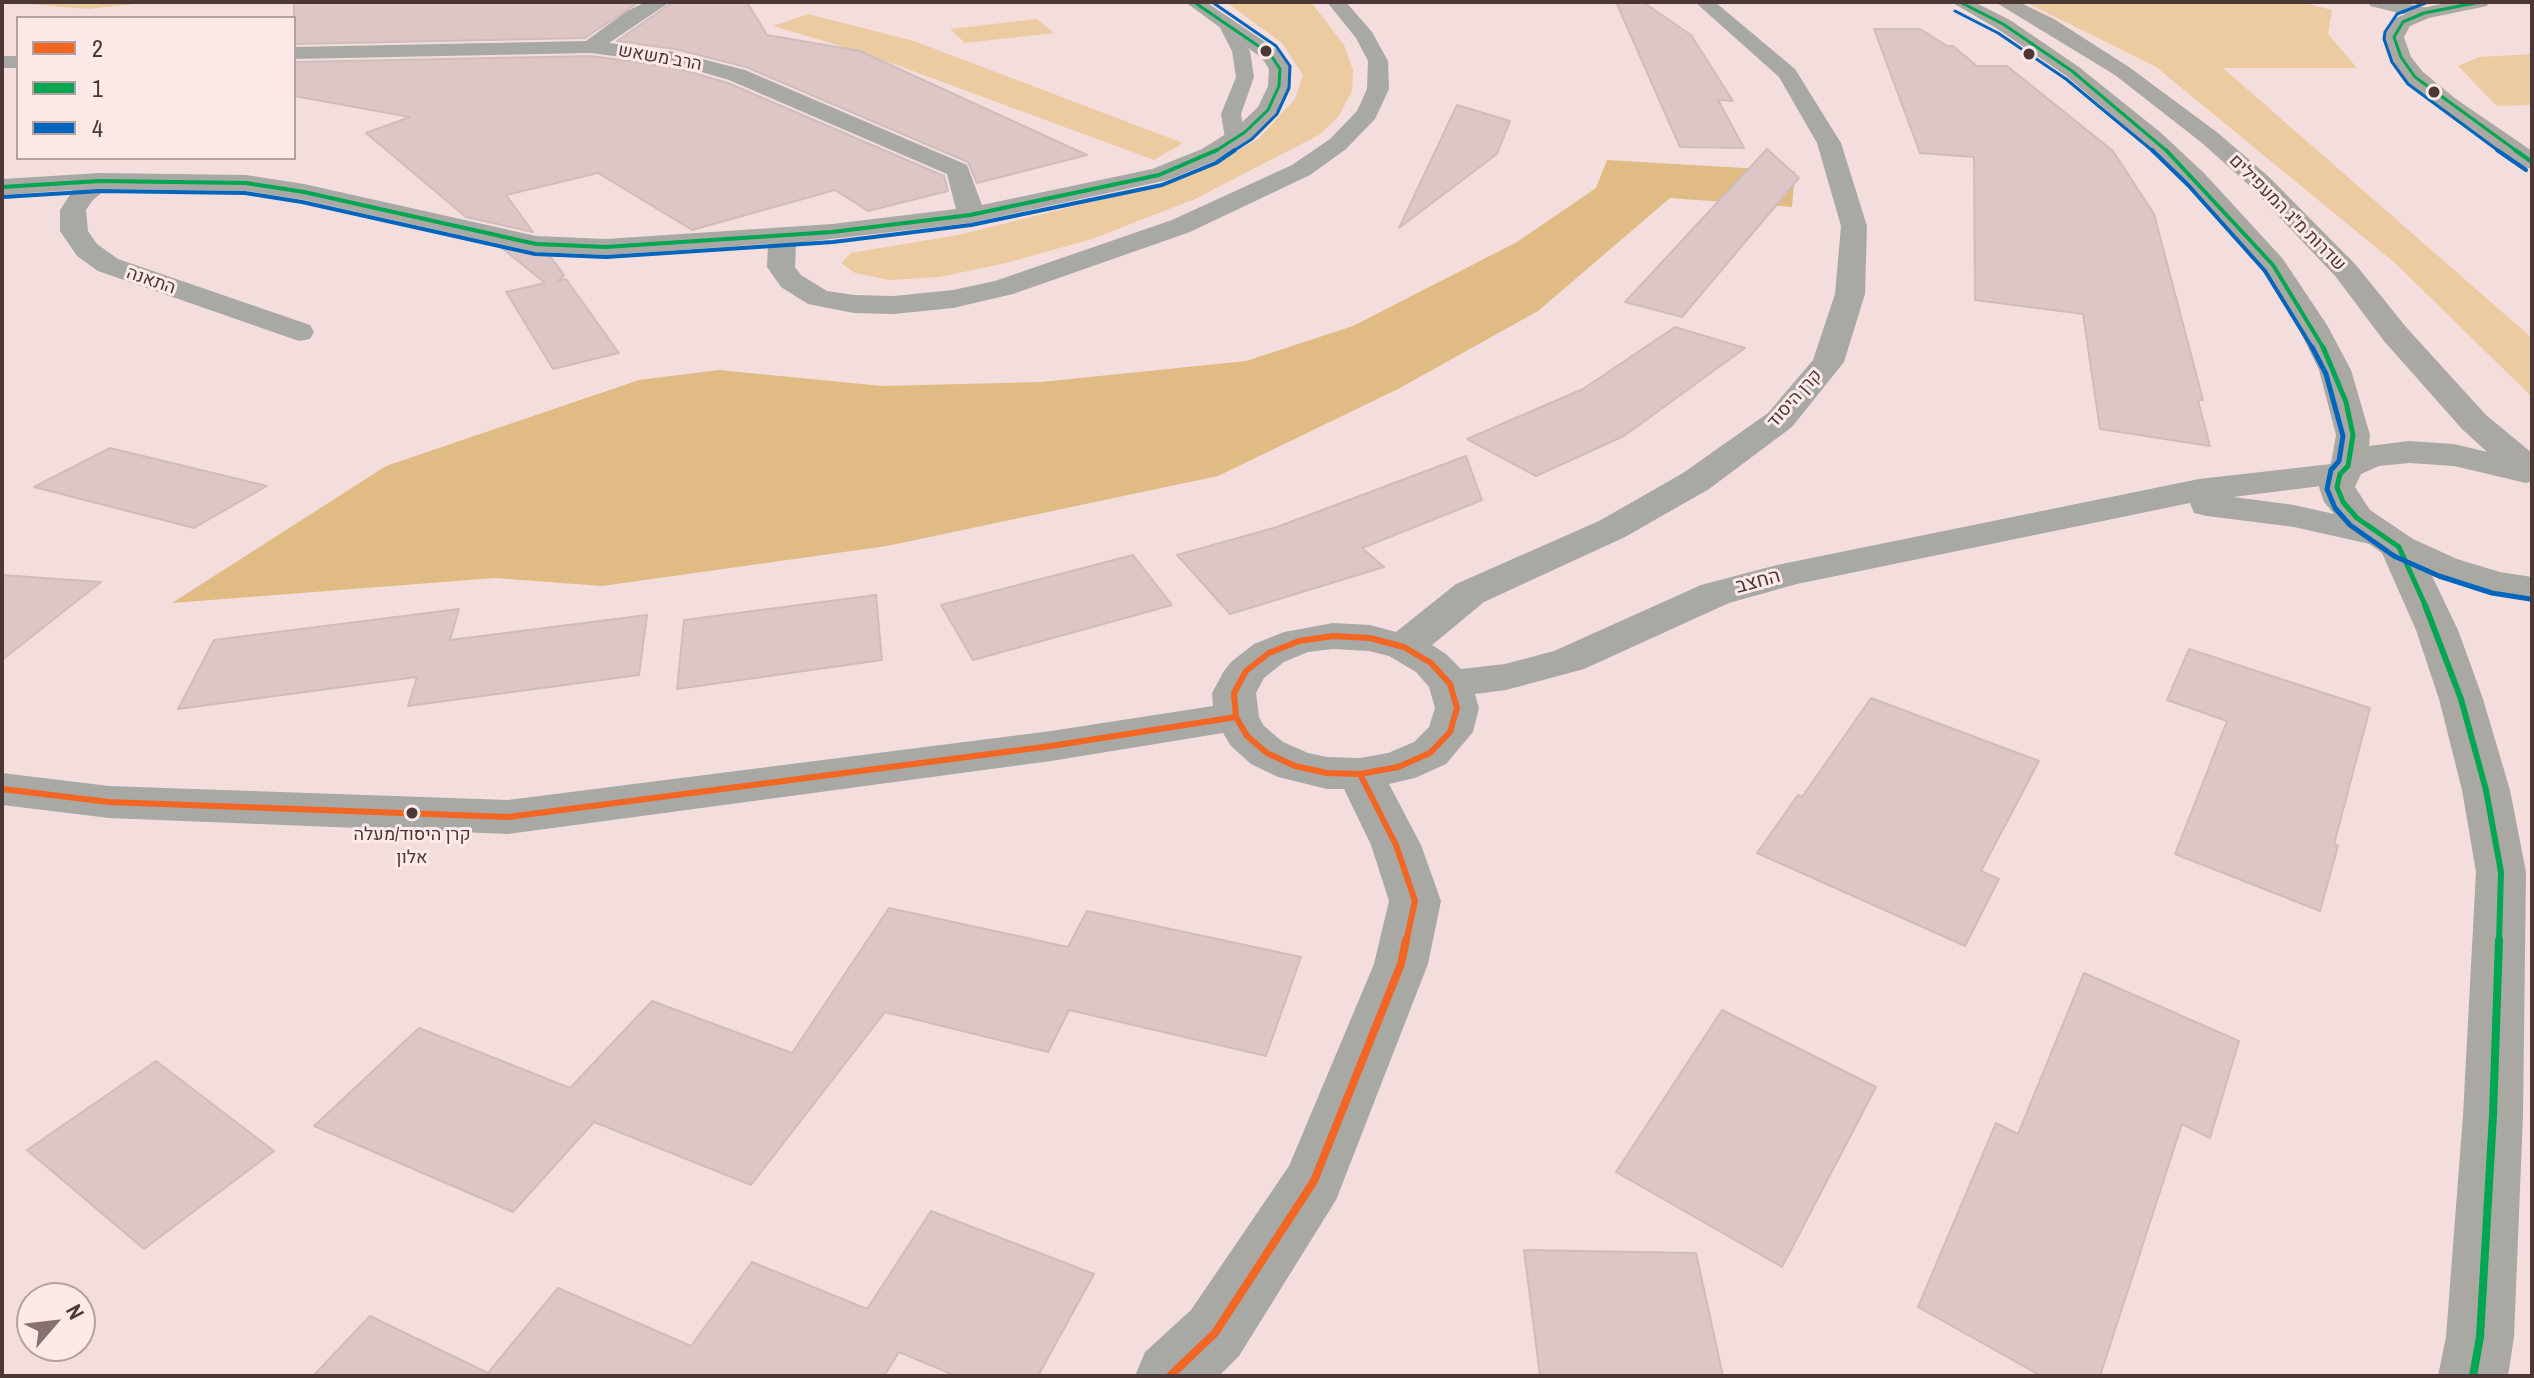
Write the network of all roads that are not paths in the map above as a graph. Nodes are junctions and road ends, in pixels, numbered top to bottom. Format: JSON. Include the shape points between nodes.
{"nodes":[{"id":1,"x":661,"y":2,"type":"edge"},
{"id":2,"x":1194,"y":2,"type":"edge"},
{"id":3,"x":1336,"y":2,"type":"edge"},
{"id":4,"x":1704,"y":2,"type":"edge"},
{"id":5,"x":1960,"y":2,"type":"edge"},
{"id":6,"x":2004,"y":2,"type":"edge"},
{"id":7,"x":2377,"y":2,"type":"edge"},
{"id":8,"x":2480,"y":2,"type":"edge"},
{"id":9,"x":2424,"y":13,"type":"junction"},
{"id":10,"x":1227,"y":26,"type":"junction"},
{"id":11,"x":591,"y":47,"type":"junction"},
{"id":12,"x":296,"y":53,"type":"edge"},
{"id":13,"x":1235,"y":138,"type":"junction"},
{"id":14,"x":2532,"y":162,"type":"edge"},
{"id":15,"x":100,"y":181,"type":"junction"},
{"id":16,"x":2,"y":187,"type":"edge"},
{"id":17,"x":970,"y":215,"type":"junction"},
{"id":18,"x":782,"y":236,"type":"junction"},
{"id":19,"x":299,"y":332,"type":"dead end"},
{"id":20,"x":2532,"y":468,"type":"edge"},
{"id":21,"x":2344,"y":470,"type":"junction"},
{"id":22,"x":2532,"y":474,"type":"edge"},
{"id":23,"x":2077,"y":513,"type":"junction"},
{"id":24,"x":2389,"y":541,"type":"junction"},
{"id":25,"x":2532,"y":589,"type":"edge"},
{"id":26,"x":1404,"y":647,"type":"junction"},
{"id":27,"x":1450,"y":684,"type":"junction"},
{"id":28,"x":1236,"y":717,"type":"junction"},
{"id":29,"x":1360,"y":774,"type":"junction"},
{"id":30,"x":2,"y":789,"type":"edge"},
{"id":31,"x":1170,"y":1376,"type":"edge"},
{"id":32,"x":2473,"y":1376,"type":"edge"}],
"edges":[{"from":1,"to":11,"type":"street"},
{"from":2,"to":10,"type":"street"},
{"from":3,"to":18,"type":"street","via":[[1378,61],[1378,89],[1367,114],[1338,144],[1301,170],[1181,226],[1003,288],[894,305],[818,298],[800,287],[781,267]]},
{"from":4,"to":26,"type":"street","name":"קרן היסוד","via":[[1788,73],[1829,143],[1854,226],[1850,294],[1828,362],[1780,420],[1696,481],[1612,529],[1470,593]]},
{"from":5,"to":21,"type":"main road","name":"שדרות מ\"ג המעפילים","via":[[2072,71],[2152,137],[2273,265],[2335,370],[2353,435]]},
{"from":6,"to":20,"type":"main road","name":"שדרות מ\"ג המעפילים","via":[[2122,71],[2259,181],[2346,271],[2474,422]]},
{"from":7,"to":9,"type":"street"},
{"from":8,"to":9,"type":"main road"},
{"from":9,"to":14,"type":"main road","via":[[2403,22],[2394,37],[2415,77]]},
{"from":10,"to":13,"type":"lane","via":[[1241,51],[1245,77],[1231,114]]},
{"from":10,"to":13,"type":"street","via":[[1270,54],[1280,69],[1268,110]]},
{"from":11,"to":12,"type":"street","name":"הרב משאש"},
{"from":11,"to":17,"type":"street","name":"הרב משאש","via":[[675,58],[737,75],[958,170]]},
{"from":13,"to":17,"type":"street","via":[[1159,175]]},
{"from":15,"to":16,"type":"street"},
{"from":15,"to":18,"type":"street","via":[[275,187],[536,244],[606,247]]},
{"from":15,"to":19,"type":"street","name":"התאנה","via":[[73,210],[74,231],[87,250],[108,265]]},
{"from":17,"to":18,"type":"street"},
{"from":21,"to":22,"type":"main road","via":[[2372,456],[2409,452],[2454,455]]},
{"from":21,"to":23,"type":"street","name":"החצב"},
{"from":21,"to":24,"type":"main road","name":"שדרות מ\"ג המעפילים","via":[[2337,487],[2343,502]]},
{"from":23,"to":24,"type":"street","name":"החצב","via":[[2202,505],[2294,516]]},
{"from":23,"to":27,"type":"street","name":"החצב","via":[[1791,573],[1715,594],[1569,660],[1506,677]]},
{"from":24,"to":25,"type":"main road","via":[[2443,567]]},
{"from":24,"to":32,"type":"main road","via":[[2437,630],[2461,699],[2501,872],[2493,1115]]},
{"from":26,"to":27,"type":"street","via":[[1431,663]]},
{"from":26,"to":28,"type":"street","via":[[1333,636],[1269,653],[1246,671],[1234,693]]},
{"from":27,"to":29,"type":"street","via":[[1457,708],[1450,732],[1430,753],[1398,767]]},
{"from":28,"to":29,"type":"street","via":[[1247,736],[1267,753],[1295,766]]},
{"from":28,"to":30,"type":"street","via":[[508,817],[109,802]]},
{"from":29,"to":31,"type":"street","via":[[1396,845],[1415,901],[1401,964],[1314,1181],[1215,1333]]}]}
